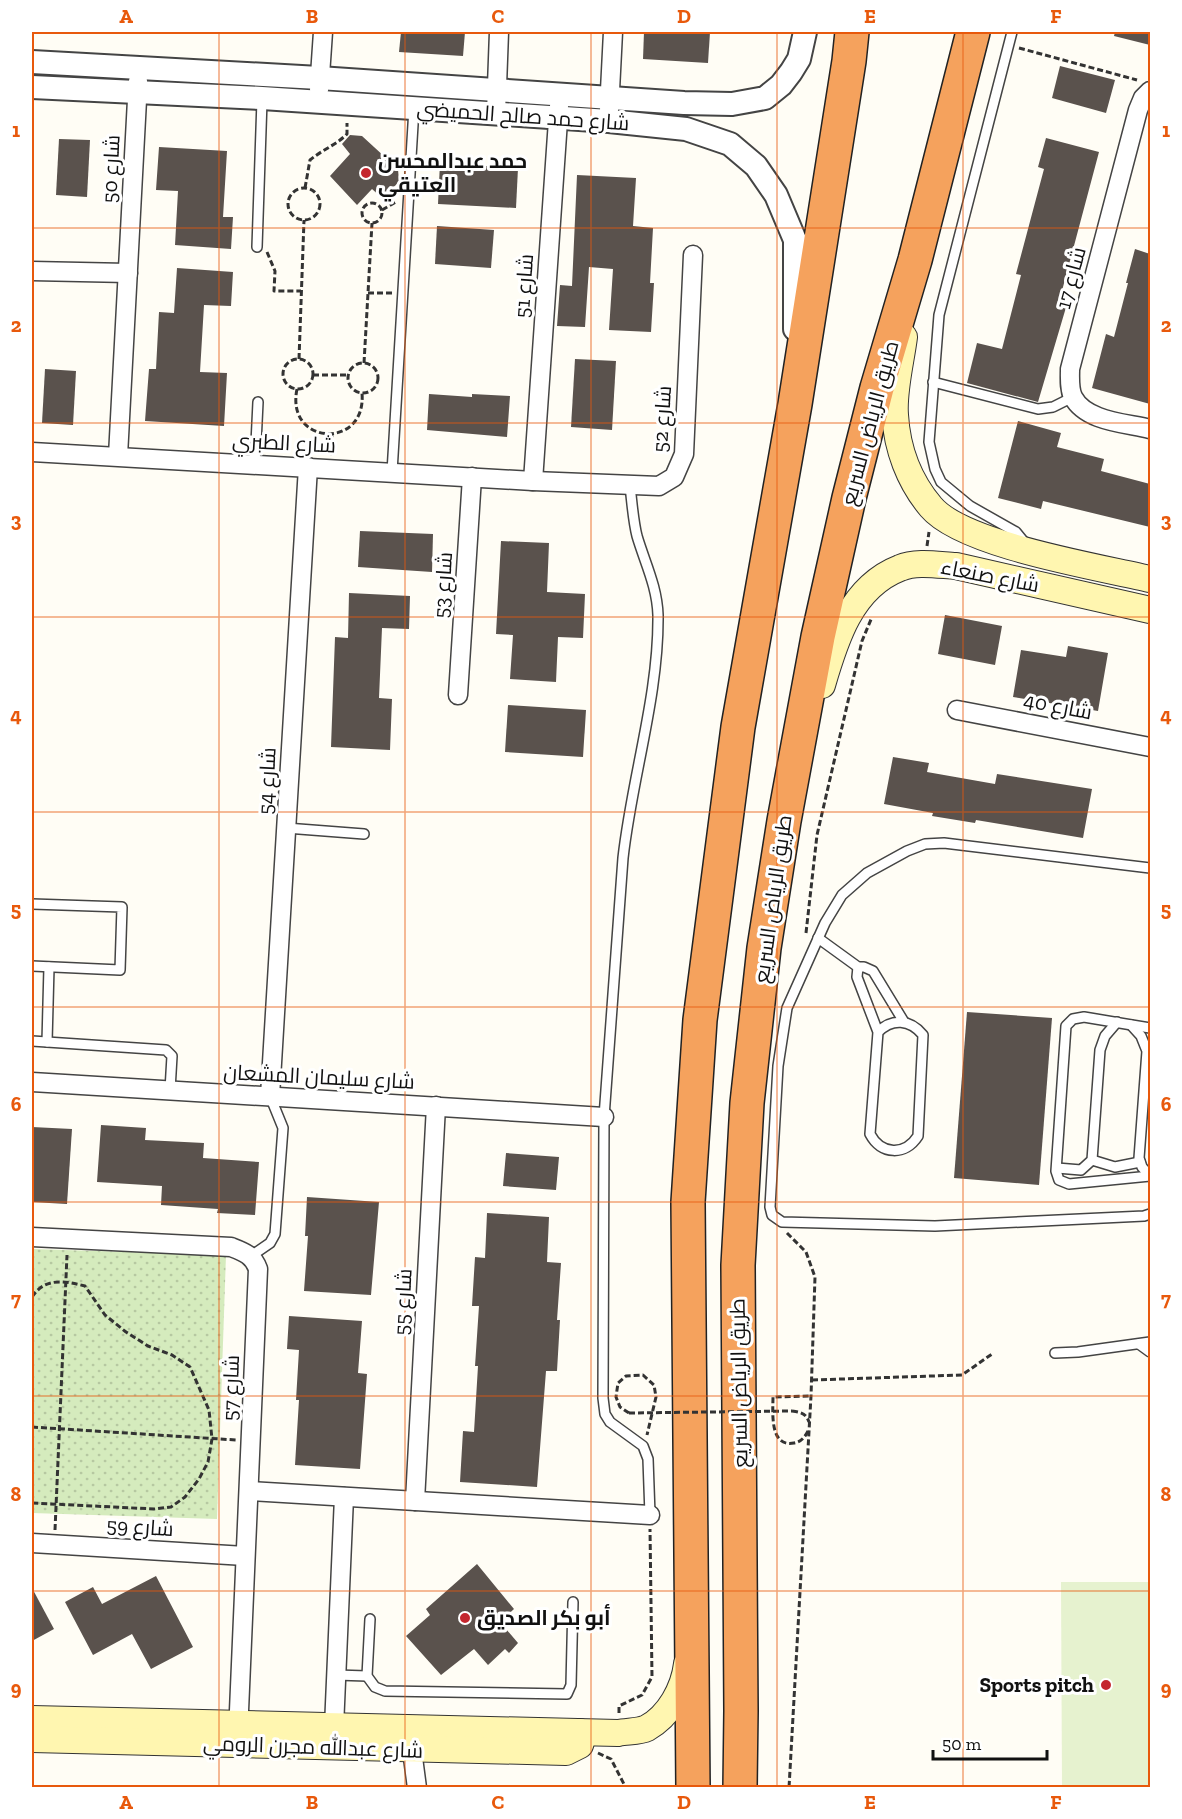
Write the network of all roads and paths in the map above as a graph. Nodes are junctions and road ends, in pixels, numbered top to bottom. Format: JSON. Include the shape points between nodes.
{"nodes":[{"id":1,"x":323,"y":32,"type":"edge"},
{"id":2,"x":499,"y":32,"type":"edge"},
{"id":3,"x":613,"y":32,"type":"edge"},
{"id":4,"x":805,"y":32,"type":"edge"},
{"id":5,"x":852,"y":32,"type":"edge"},
{"id":6,"x":973,"y":32,"type":"edge"},
{"id":7,"x":1012,"y":32,"type":"edge"},
{"id":8,"x":1008,"y":45,"type":"junction"},
{"id":9,"x":32,"y":62,"type":"edge"},
{"id":10,"x":139,"y":68,"type":"junction"},
{"id":11,"x":320,"y":78,"type":"junction"},
{"id":12,"x":1145,"y":86,"type":"edge"},
{"id":13,"x":32,"y":87,"type":"edge"},
{"id":14,"x":496,"y":90,"type":"junction"},
{"id":15,"x":138,"y":92,"type":"junction"},
{"id":16,"x":560,"y":94,"type":"junction"},
{"id":17,"x":610,"y":97,"type":"junction"},
{"id":18,"x":262,"y":98,"type":"junction"},
{"id":19,"x":318,"y":102,"type":"junction"},
{"id":20,"x":348,"y":104,"type":"junction"},
{"id":21,"x":414,"y":108,"type":"junction"},
{"id":22,"x":496,"y":113,"type":"junction"},
{"id":23,"x":558,"y":117,"type":"junction"},
{"id":24,"x":609,"y":121,"type":"junction"},
{"id":25,"x":304,"y":188,"type":"junction"},
{"id":26,"x":304,"y":220,"type":"junction"},
{"id":27,"x":372,"y":224,"type":"junction"},
{"id":28,"x":257,"y":247,"type":"joint"},
{"id":29,"x":693,"y":255,"type":"dead end"},
{"id":30,"x":915,"y":260,"type":"junction"},
{"id":31,"x":32,"y":271,"type":"edge"},
{"id":32,"x":128,"y":273,"type":"junction"},
{"id":33,"x":301,"y":291,"type":"junction"},
{"id":34,"x":368,"y":293,"type":"junction"},
{"id":35,"x":403,"y":294,"type":"junction"},
{"id":36,"x":299,"y":359,"type":"junction"},
{"id":37,"x":364,"y":363,"type":"junction"},
{"id":38,"x":313,"y":375,"type":"junction"},
{"id":39,"x":349,"y":375,"type":"junction"},
{"id":40,"x":933,"y":382,"type":"junction"},
{"id":41,"x":297,"y":389,"type":"junction"},
{"id":42,"x":362,"y":393,"type":"junction"},
{"id":43,"x":1073,"y":397,"type":"junction"},
{"id":44,"x":258,"y":402,"type":"dead end"},
{"id":45,"x":795,"y":404,"type":"junction"},
{"id":46,"x":1150,"y":429,"type":"edge"},
{"id":47,"x":32,"y":452,"type":"edge"},
{"id":48,"x":118,"y":456,"type":"junction"},
{"id":49,"x":255,"y":464,"type":"junction"},
{"id":50,"x":308,"y":467,"type":"junction"},
{"id":51,"x":392,"y":472,"type":"junction"},
{"id":52,"x":472,"y":477,"type":"junction"},
{"id":53,"x":533,"y":481,"type":"junction"},
{"id":54,"x":630,"y":486,"type":"junction"},
{"id":55,"x":932,"y":509,"type":"junction"},
{"id":56,"x":1029,"y":550,"type":"junction"},
{"id":57,"x":924,"y":565,"type":"junction"},
{"id":58,"x":1150,"y":579,"type":"edge"},
{"id":59,"x":1028,"y":583,"type":"junction"},
{"id":60,"x":1150,"y":610,"type":"edge"},
{"id":61,"x":874,"y":614,"type":"dead end"},
{"id":62,"x":458,"y":695,"type":"dead end"},
{"id":63,"x":957,"y":710,"type":"dead end"},
{"id":64,"x":1150,"y":747,"type":"edge"},
{"id":65,"x":784,"y":821,"type":"junction"},
{"id":66,"x":286,"y":828,"type":"junction"},
{"id":67,"x":364,"y":834,"type":"dead end"},
{"id":68,"x":1150,"y":868,"type":"edge"},
{"id":69,"x":32,"y":904,"type":"edge"},
{"id":70,"x":818,"y":938,"type":"junction"},
{"id":71,"x":806,"y":940,"type":"dead end"},
{"id":72,"x":32,"y":966,"type":"edge"},
{"id":73,"x":49,"y":967,"type":"junction"},
{"id":74,"x":858,"y":967,"type":"junction"},
{"id":75,"x":904,"y":1022,"type":"junction"},
{"id":76,"x":1117,"y":1022,"type":"junction"},
{"id":77,"x":1130,"y":1024,"type":"junction"},
{"id":78,"x":1150,"y":1028,"type":"edge"},
{"id":79,"x":878,"y":1032,"type":"junction"},
{"id":80,"x":32,"y":1041,"type":"edge"},
{"id":81,"x":47,"y":1042,"type":"junction"},
{"id":82,"x":32,"y":1082,"type":"edge"},
{"id":83,"x":170,"y":1090,"type":"junction"},
{"id":84,"x":270,"y":1096,"type":"junction"},
{"id":85,"x":436,"y":1106,"type":"junction"},
{"id":86,"x":604,"y":1117,"type":"junction"},
{"id":87,"x":1092,"y":1160,"type":"junction"},
{"id":88,"x":1140,"y":1162,"type":"junction"},
{"id":89,"x":1057,"y":1168,"type":"junction"},
{"id":90,"x":1150,"y":1214,"type":"edge"},
{"id":91,"x":782,"y":1222,"type":"junction"},
{"id":92,"x":32,"y":1237,"type":"edge"},
{"id":93,"x":67,"y":1239,"type":"junction"},
{"id":94,"x":251,"y":1256,"type":"junction"},
{"id":95,"x":65,"y":1282,"type":"junction"},
{"id":96,"x":32,"y":1297,"type":"edge"},
{"id":97,"x":1150,"y":1342,"type":"edge"},
{"id":98,"x":1139,"y":1344,"type":"junction"},
{"id":99,"x":1150,"y":1352,"type":"edge"},
{"id":100,"x":1054,"y":1353,"type":"dead end"},
{"id":101,"x":992,"y":1354,"type":"dead end"},
{"id":102,"x":812,"y":1380,"type":"junction"},
{"id":103,"x":811,"y":1396,"type":"junction"},
{"id":104,"x":651,"y":1425,"type":"dead end"},
{"id":105,"x":32,"y":1427,"type":"edge"},
{"id":106,"x":58,"y":1428,"type":"junction"},
{"id":107,"x":212,"y":1438,"type":"junction"},
{"id":108,"x":251,"y":1441,"type":"junction"},
{"id":109,"x":249,"y":1491,"type":"junction"},
{"id":110,"x":344,"y":1497,"type":"junction"},
{"id":111,"x":416,"y":1501,"type":"junction"},
{"id":112,"x":32,"y":1503,"type":"edge"},
{"id":113,"x":56,"y":1504,"type":"junction"},
{"id":114,"x":650,"y":1515,"type":"junction"},
{"id":115,"x":32,"y":1543,"type":"edge"},
{"id":116,"x":54,"y":1544,"type":"junction"},
{"id":117,"x":245,"y":1556,"type":"junction"},
{"id":118,"x":691,"y":1577,"type":"junction"},
{"id":119,"x":573,"y":1602,"type":"dead end"},
{"id":120,"x":370,"y":1619,"type":"dead end"},
{"id":121,"x":336,"y":1675,"type":"junction"},
{"id":122,"x":367,"y":1676,"type":"junction"},
{"id":123,"x":32,"y":1719,"type":"edge"},
{"id":124,"x":334,"y":1727,"type":"junction"},
{"id":125,"x":618,"y":1733,"type":"junction"},
{"id":126,"x":238,"y":1735,"type":"junction"},
{"id":127,"x":32,"y":1739,"type":"edge"},
{"id":128,"x":580,"y":1739,"type":"junction"},
{"id":129,"x":412,"y":1750,"type":"junction"},
{"id":130,"x":417,"y":1788,"type":"edge"},
{"id":131,"x":626,"y":1788,"type":"edge"},
{"id":132,"x":693,"y":1788,"type":"edge"},
{"id":133,"x":740,"y":1788,"type":"edge"},
{"id":134,"x":789,"y":1788,"type":"edge"}],
"edges":[{"from":1,"to":11,"type":"street"},
{"from":2,"to":14,"type":"street"},
{"from":3,"to":17,"type":"street"},
{"from":4,"to":17,"type":"street","name":"شارع حمد صالح الحميضي","via":[[799,59],[781,85],[765,98],[732,104]]},
{"from":5,"to":45,"type":"highway"},
{"from":6,"to":30,"type":"highway","name":"طريق الرياض السريع"},
{"from":7,"to":8,"type":"lane"},
{"from":8,"to":12,"type":"path"},
{"from":8,"to":40,"type":"lane","via":[[939,315]]},
{"from":9,"to":10,"type":"street","name":"شارع حمد صالح الحميضي"},
{"from":10,"to":11,"type":"street","name":"شارع حمد صالح الحميضي"},
{"from":10,"to":15,"type":"street","name":"شارع 50"},
{"from":11,"to":14,"type":"street","name":"شارع حمد صالح الحميضي"},
{"from":11,"to":19,"type":"street"},
{"from":12,"to":43,"type":"street","name":"شارع 17","via":[[1070,369]]},
{"from":13,"to":15,"type":"street","name":"شارع حمد صالح الحميضي"},
{"from":14,"to":16,"type":"street","name":"شارع حمد صالح الحميضي"},
{"from":14,"to":22,"type":"street"},
{"from":15,"to":18,"type":"street","name":"شارع حمد صالح الحميضي"},
{"from":15,"to":32,"type":"street","name":"شارع 50"},
{"from":16,"to":17,"type":"street","name":"شارع حمد صالح الحميضي"},
{"from":16,"to":23,"type":"street","name":"شارع 51"},
{"from":17,"to":24,"type":"street"},
{"from":18,"to":19,"type":"street","name":"شارع حمد صالح الحميضي"},
{"from":18,"to":28,"type":"lane"},
{"from":19,"to":20,"type":"street","name":"شارع حمد صالح الحميضي"},
{"from":20,"to":21,"type":"street","name":"شارع حمد صالح الحميضي"},
{"from":20,"to":25,"type":"path","via":[[346,134],[310,160]]},
{"from":21,"to":22,"type":"street","name":"شارع حمد صالح الحميضي"},
{"from":21,"to":35,"type":"lane"},
{"from":22,"to":23,"type":"street","name":"شارع حمد صالح الحميضي"},
{"from":23,"to":24,"type":"street","name":"شارع حمد صالح الحميضي"},
{"from":23,"to":53,"type":"street","name":"شارع 51"},
{"from":24,"to":45,"type":"street","name":"شارع حمد صالح الحميضي","via":[[686,129],[730,144],[756,166],[776,195],[795,240]]},
{"from":25,"to":26,"type":"path","via":[[289,199],[294,217]]},
{"from":25,"to":26,"type":"path","via":[[314,191],[320,199],[320,209],[314,218]]},
{"from":26,"to":33,"type":"path"},
{"from":27,"to":27,"type":"path","via":[[382,216],[382,210],[372,203],[362,210],[362,216]]},
{"from":27,"to":34,"type":"path"},
{"from":28,"to":33,"type":"path","via":[[268,252],[275,271],[274,291]]},
{"from":29,"to":54,"type":"street","name":"شارع 52","via":[[682,463],[668,482],[650,487]]},
{"from":30,"to":55,"type":"main road","name":"شارع صنعاء","via":[[895,413],[899,445],[910,477]]},
{"from":30,"to":65,"type":"highway","name":"طريق الرياض السريع","via":[[849,498]]},
{"from":31,"to":32,"type":"street"},
{"from":32,"to":48,"type":"street","name":"شارع 50"},
{"from":33,"to":36,"type":"path"},
{"from":34,"to":35,"type":"path"},
{"from":34,"to":37,"type":"path"},
{"from":35,"to":51,"type":"lane"},
{"from":36,"to":38,"type":"path","via":[[311,367]]},
{"from":36,"to":41,"type":"path","via":[[285,366],[283,374],[290,387]]},
{"from":37,"to":39,"type":"path"},
{"from":37,"to":42,"type":"path","via":[[377,371],[378,380],[376,387]]},
{"from":38,"to":39,"type":"path"},
{"from":38,"to":41,"type":"path","via":[[305,387]]},
{"from":39,"to":42,"type":"path","via":[[354,390]]},
{"from":40,"to":43,"type":"lane","via":[[1038,409]]},
{"from":40,"to":56,"type":"lane","via":[[929,441],[941,482],[970,506],[1017,532]]},
{"from":41,"to":42,"type":"path","via":[[299,417],[313,430],[332,434],[350,428],[356,420],[361,412]]},
{"from":43,"to":46,"type":"street","via":[[1098,417]]},
{"from":44,"to":49,"type":"lane"},
{"from":45,"to":118,"type":"highway","via":[[738,727],[700,1020],[688,1202]]},
{"from":47,"to":48,"type":"street","name":"شارع الطبري"},
{"from":48,"to":49,"type":"street","name":"شارع الطبري"},
{"from":49,"to":50,"type":"street","name":"شارع الطبري"},
{"from":50,"to":51,"type":"street","name":"شارع الطبري"},
{"from":50,"to":66,"type":"street","name":"شارع 54"},
{"from":51,"to":52,"type":"street","name":"شارع الطبري"},
{"from":52,"to":53,"type":"street","name":"شارع الطبري"},
{"from":52,"to":62,"type":"street","name":"شارع 53"},
{"from":53,"to":54,"type":"street","name":"شارع 52"},
{"from":54,"to":86,"type":"lane","via":[[637,534],[655,587],[658,614],[655,669],[623,858]]},
{"from":55,"to":56,"type":"main road","name":"شارع صنعاء","via":[[964,530]]},
{"from":55,"to":57,"type":"path"},
{"from":56,"to":58,"type":"main road","name":"شارع صنعاء"},
{"from":56,"to":59,"type":"main road","via":[[1024,563]]},
{"from":57,"to":59,"type":"main road","name":"شارع صنعاء","via":[[956,566]]},
{"from":57,"to":65,"type":"main road","name":"شارع صنعاء","via":[[901,567],[878,580],[846,618],[833,647]]},
{"from":59,"to":60,"type":"main road","name":"شارع صنعاء"},
{"from":61,"to":71,"type":"path","via":[[862,641],[817,835]]},
{"from":63,"to":64,"type":"street","name":"شارع 40"},
{"from":65,"to":133,"type":"highway","name":"طريق الرياض السريع","via":[[764,948],[748,1091],[738,1265]]},
{"from":66,"to":67,"type":"lane"},
{"from":66,"to":84,"type":"street","name":"شارع 54"},
{"from":68,"to":70,"type":"lane","via":[[944,843],[925,844],[867,873],[842,895]]},
{"from":69,"to":73,"type":"lane","via":[[122,907],[120,970]]},
{"from":70,"to":74,"type":"lane"},
{"from":70,"to":91,"type":"lane","via":[[787,1008],[778,1065],[770,1207],[772,1215]]},
{"from":72,"to":73,"type":"lane"},
{"from":73,"to":81,"type":"lane"},
{"from":74,"to":75,"type":"lane","via":[[873,971]]},
{"from":74,"to":79,"type":"lane","via":[[857,977]]},
{"from":75,"to":79,"type":"lane","via":[[889,1024]]},
{"from":75,"to":79,"type":"lane","via":[[923,1035],[919,1125],[915,1142],[897,1151],[884,1149],[870,1134]]},
{"from":76,"to":77,"type":"lane"},
{"from":76,"to":87,"type":"lane","via":[[1104,1036],[1100,1050]]},
{"from":76,"to":89,"type":"lane","via":[[1084,1017],[1066,1026]]},
{"from":77,"to":78,"type":"lane"},
{"from":77,"to":88,"type":"lane","via":[[1142,1036],[1147,1052]]},
{"from":80,"to":81,"type":"lane"},
{"from":81,"to":83,"type":"lane","via":[[166,1050],[172,1056]]},
{"from":82,"to":83,"type":"street","name":"شارع سليمان المشعان"},
{"from":83,"to":84,"type":"street","name":"شارع سليمان المشعان"},
{"from":84,"to":85,"type":"street","name":"شارع سليمان المشعان"},
{"from":84,"to":94,"type":"lane","via":[[283,1128],[275,1234],[270,1243]]},
{"from":85,"to":86,"type":"street","name":"شارع سليمان المشعان"},
{"from":85,"to":111,"type":"street","name":"شارع 55"},
{"from":86,"to":114,"type":"lane","via":[[605,1414],[643,1446],[648,1459]]},
{"from":87,"to":88,"type":"lane","via":[[1115,1167]]},
{"from":87,"to":89,"type":"lane","via":[[1081,1170]]},
{"from":88,"to":89,"type":"lane","via":[[1150,1176],[1065,1184],[1057,1176]]},
{"from":90,"to":91,"type":"lane","via":[[935,1226]]},
{"from":91,"to":102,"type":"path","via":[[789,1236],[806,1252],[815,1276]]},
{"from":92,"to":93,"type":"street"},
{"from":93,"to":94,"type":"street","via":[[231,1247]]},
{"from":93,"to":95,"type":"path"},
{"from":94,"to":108,"type":"street","name":"شارع 57","via":[[258,1269]]},
{"from":95,"to":96,"type":"path","via":[[47,1283]]},
{"from":95,"to":106,"type":"path"},
{"from":95,"to":107,"type":"path","via":[[85,1286],[105,1315],[126,1332],[190,1367],[209,1410]]},
{"from":97,"to":98,"type":"lane"},
{"from":98,"to":99,"type":"lane"},
{"from":98,"to":100,"type":"lane"},
{"from":101,"to":102,"type":"path","via":[[962,1376]]},
{"from":102,"to":103,"type":"path"},
{"from":103,"to":104,"type":"path","bridge":true,"via":[[773,1397],[773,1429],[782,1441],[794,1443],[808,1432],[807,1417],[801,1412],[792,1411],[629,1413],[615,1397],[618,1383],[626,1376],[643,1375],[654,1385],[656,1397]]},
{"from":103,"to":134,"type":"path"},
{"from":105,"to":106,"type":"path"},
{"from":106,"to":107,"type":"path"},
{"from":106,"to":113,"type":"path"},
{"from":107,"to":108,"type":"path"},
{"from":107,"to":113,"type":"path","via":[[208,1462],[199,1479],[171,1507]]},
{"from":108,"to":109,"type":"street","name":"شارع 57"},
{"from":109,"to":110,"type":"street"},
{"from":109,"to":117,"type":"street","name":"شارع 57"},
{"from":110,"to":111,"type":"street"},
{"from":110,"to":121,"type":"street"},
{"from":111,"to":114,"type":"street"},
{"from":112,"to":113,"type":"path"},
{"from":113,"to":116,"type":"path"},
{"from":114,"to":125,"type":"path","via":[[652,1677],[642,1695],[619,1706]]},
{"from":115,"to":116,"type":"street","name":"شارع 59"},
{"from":116,"to":117,"type":"street","name":"شارع 59"},
{"from":117,"to":126,"type":"street","name":"شارع 57"},
{"from":118,"to":125,"type":"main road","name":"شارع عبدالله مجرن الرومي","via":[[686,1668],[677,1696],[663,1717],[645,1729]]},
{"from":118,"to":132,"type":"highway"},
{"from":119,"to":122,"type":"lane","via":[[571,1686],[567,1694],[385,1691],[375,1687]]},
{"from":120,"to":122,"type":"lane"},
{"from":121,"to":122,"type":"lane"},
{"from":121,"to":124,"type":"street"},
{"from":123,"to":126,"type":"main road","name":"شارع عبدالله مجرن الرومي"},
{"from":124,"to":126,"type":"main road","name":"شارع عبدالله مجرن الرومي"},
{"from":124,"to":128,"type":"main road","name":"شارع عبدالله مجرن الرومي"},
{"from":125,"to":128,"type":"main road","name":"شارع عبدالله مجرن الرومي"},
{"from":126,"to":127,"type":"main road","name":"شارع عبدالله مجرن الرومي"},
{"from":126,"to":129,"type":"main road","name":"شارع عبدالله مجرن الرومي"},
{"from":128,"to":129,"type":"main road","name":"شارع عبدالله مجرن الرومي","via":[[566,1752]]},
{"from":128,"to":131,"type":"path","via":[[611,1759]]},
{"from":129,"to":130,"type":"street"}]}
